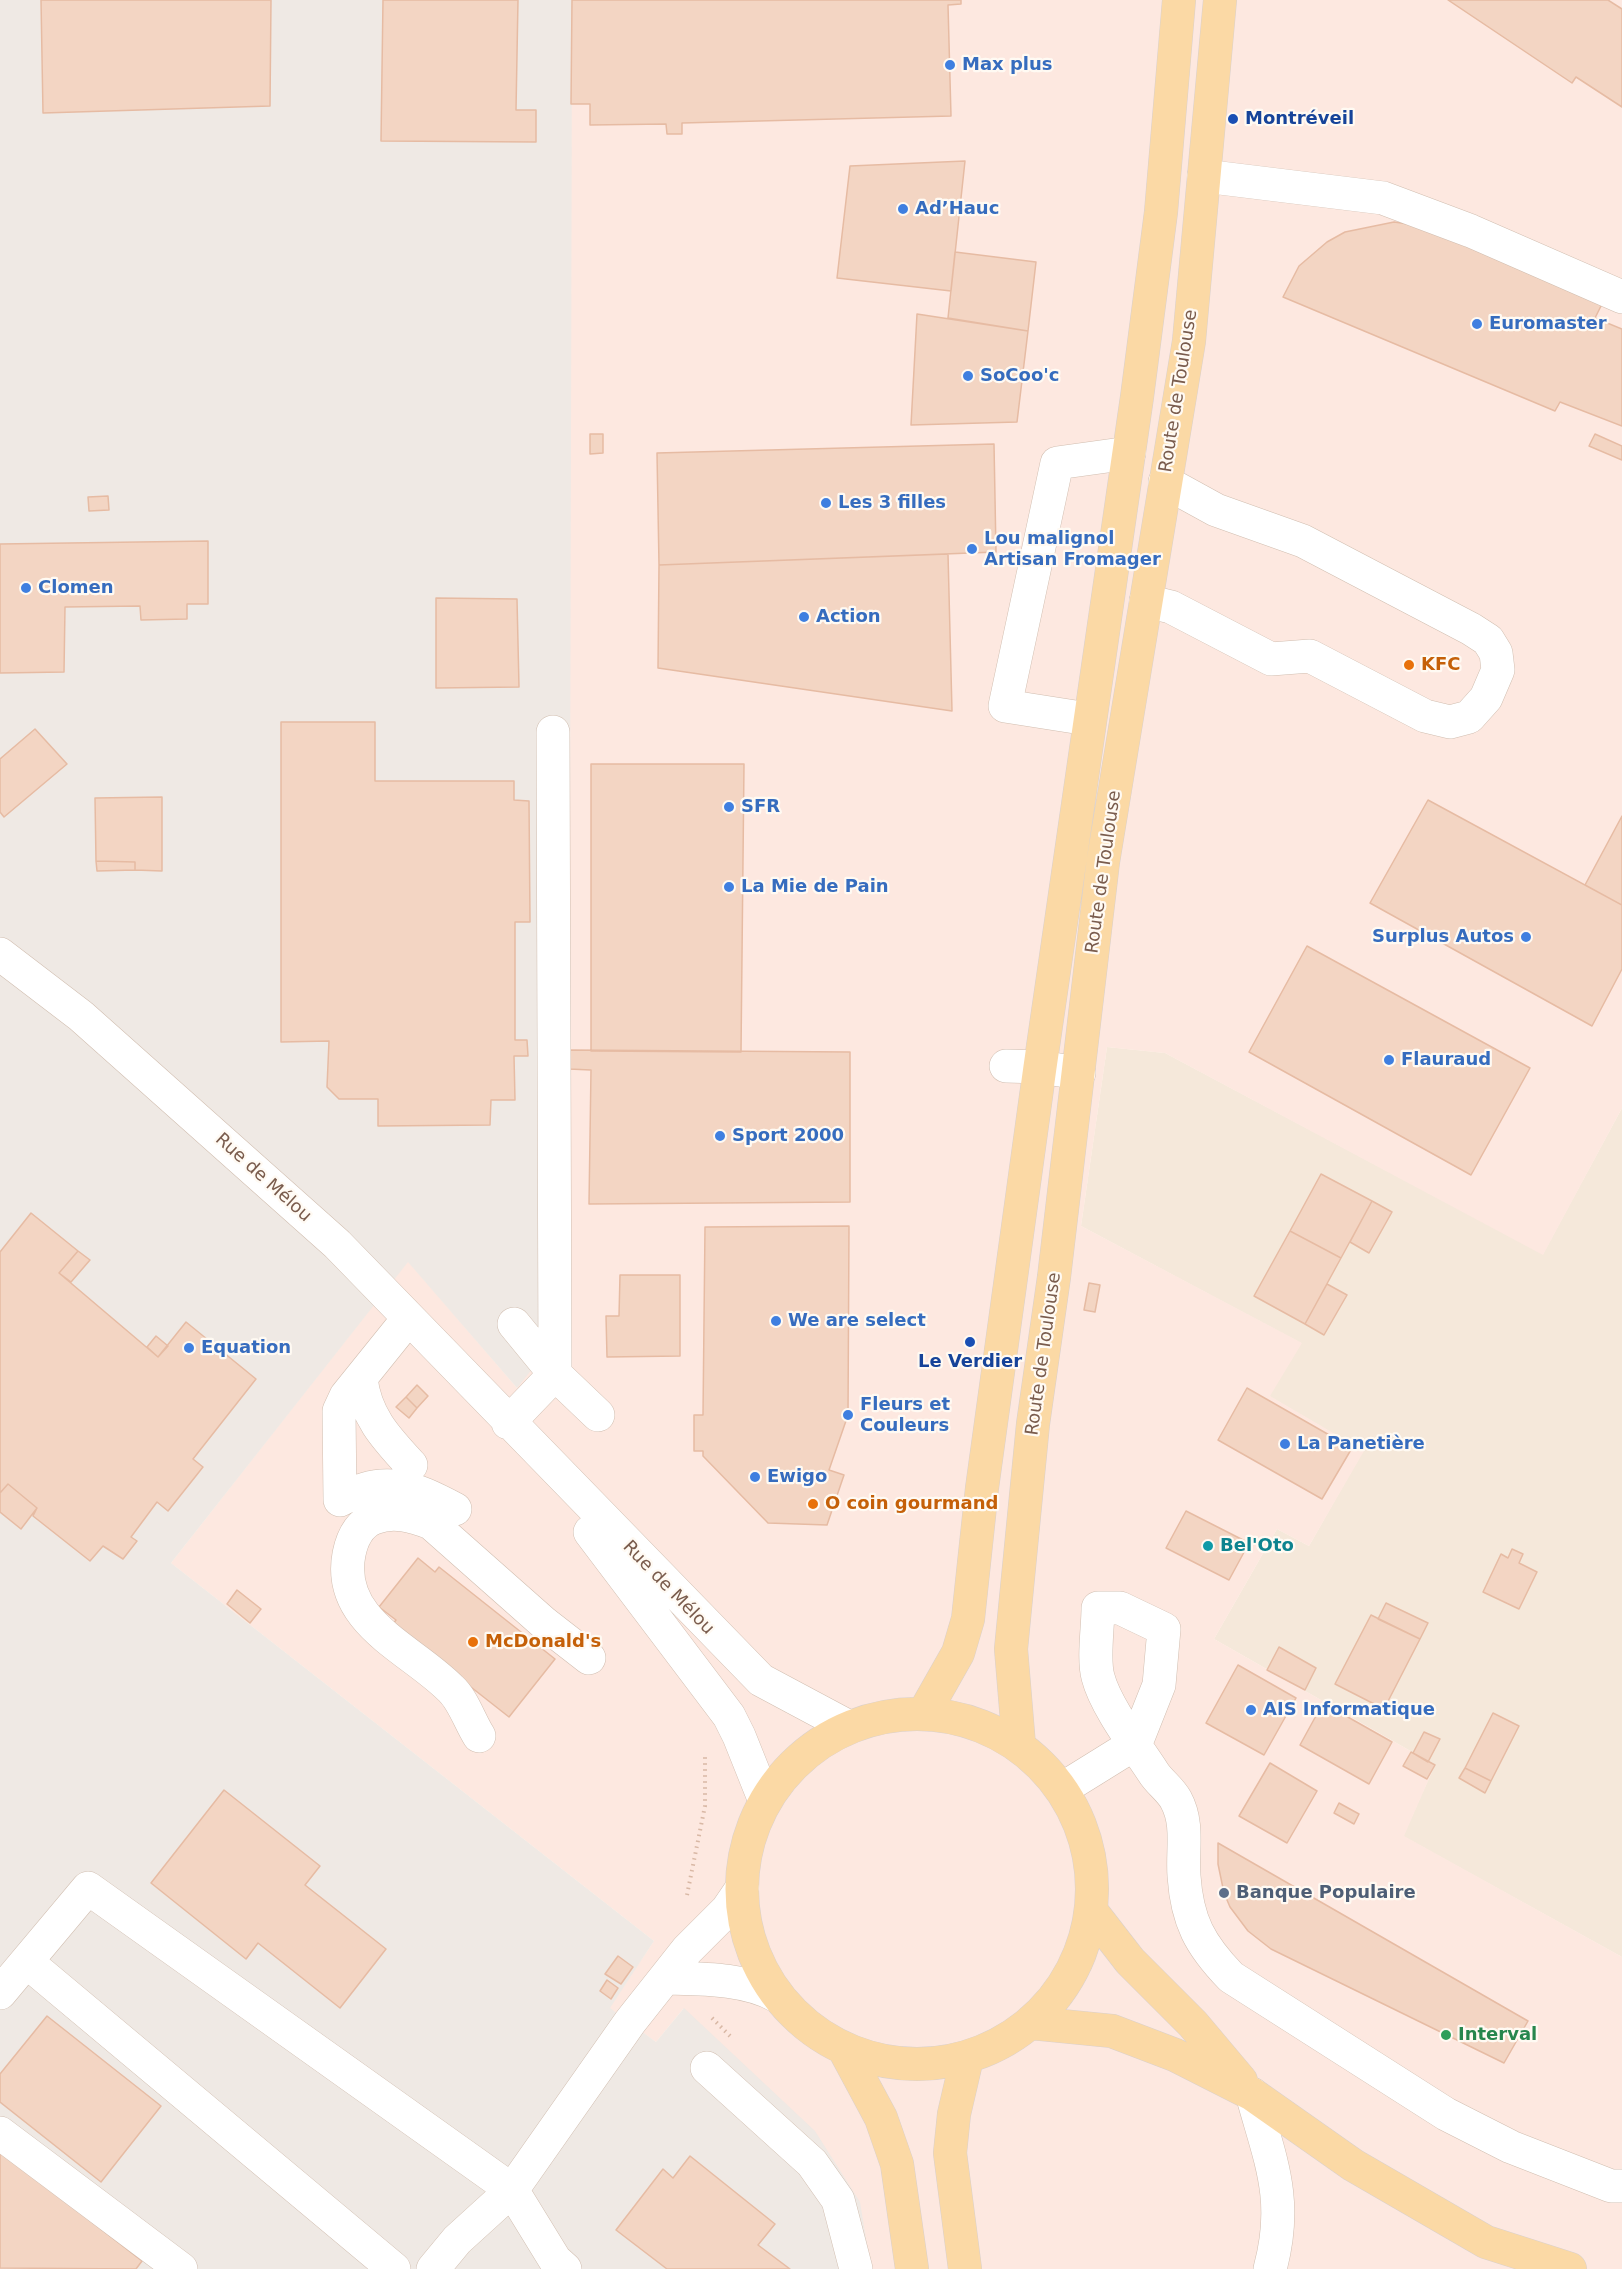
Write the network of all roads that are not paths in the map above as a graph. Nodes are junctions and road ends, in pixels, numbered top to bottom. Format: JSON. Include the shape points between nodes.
{"nodes":[{"id":1,"x":1179,"y":0,"type":"edge"},
{"id":2,"x":1220,"y":0,"type":"edge"},
{"id":3,"x":1204,"y":176,"type":"junction"},
{"id":4,"x":1622,"y":297,"type":"edge"},
{"id":5,"x":1129,"y":453,"type":"junction"},
{"id":6,"x":1165,"y":482,"type":"junction"},
{"id":7,"x":1146,"y":601,"type":"junction"},
{"id":8,"x":1088,"y":719,"type":"junction"},
{"id":9,"x":553,"y":732,"type":"dead end"},
{"id":10,"x":0,"y":954,"type":"edge"},
{"id":11,"x":1006,"y":1066,"type":"dead end"},
{"id":12,"x":1040,"y":1067,"type":"junction"},
{"id":13,"x":1079,"y":1073,"type":"junction"},
{"id":14,"x":408,"y":1319,"type":"junction"},
{"id":15,"x":514,"y":1324,"type":"dead end"},
{"id":16,"x":555,"y":1374,"type":"junction"},
{"id":17,"x":361,"y":1378,"type":"junction"},
{"id":18,"x":598,"y":1415,"type":"dead end"},
{"id":19,"x":508,"y":1423,"type":"junction"},
{"id":20,"x":411,"y":1465,"type":"dead end"},
{"id":21,"x":455,"y":1509,"type":"dead end"},
{"id":22,"x":590,"y":1658,"type":"dead end"},
{"id":23,"x":924,"y":1713,"type":"junction"},
{"id":24,"x":849,"y":1726,"type":"junction"},
{"id":25,"x":478,"y":1736,"type":"dead end"},
{"id":26,"x":1019,"y":1745,"type":"junction"},
{"id":27,"x":1062,"y":1789,"type":"junction"},
{"id":28,"x":765,"y":1802,"type":"junction"},
{"id":29,"x":742,"y":1888,"type":"junction"},
{"id":30,"x":1092,"y":1912,"type":"junction"},
{"id":31,"x":27,"y":1962,"type":"junction"},
{"id":32,"x":664,"y":1978,"type":"junction"},
{"id":33,"x":0,"y":1994,"type":"edge"},
{"id":34,"x":777,"y":1996,"type":"junction"},
{"id":35,"x":1031,"y":2023,"type":"junction"},
{"id":36,"x":844,"y":2049,"type":"junction"},
{"id":37,"x":967,"y":2058,"type":"junction"},
{"id":38,"x":707,"y":2068,"type":"dead end"},
{"id":39,"x":1252,"y":2094,"type":"junction"},
{"id":40,"x":0,"y":2133,"type":"edge"},
{"id":41,"x":1622,"y":2187,"type":"edge"},
{"id":42,"x":512,"y":2190,"type":"junction"},
{"id":43,"x":181,"y":2269,"type":"edge"},
{"id":44,"x":394,"y":2269,"type":"edge"},
{"id":45,"x":433,"y":2269,"type":"edge"},
{"id":46,"x":566,"y":2269,"type":"edge"},
{"id":47,"x":856,"y":2269,"type":"edge"},
{"id":48,"x":912,"y":2269,"type":"edge"},
{"id":49,"x":965,"y":2269,"type":"edge"},
{"id":50,"x":1270,"y":2269,"type":"edge"},
{"id":51,"x":1570,"y":2269,"type":"edge"}],
"edges":[{"from":1,"to":5,"type":"main road","via":[[1161,212]]},
{"from":2,"to":3,"type":"main road","name":"Route de Toulouse"},
{"from":3,"to":4,"type":"street","via":[[1383,198],[1471,231]]},
{"from":3,"to":6,"type":"main road","name":"Route de Toulouse","via":[[1189,341]]},
{"from":5,"to":8,"type":"main road"},
{"from":5,"to":8,"type":"street","via":[[1057,463],[1005,706]]},
{"from":6,"to":7,"type":"main road","name":"Route de Toulouse"},
{"from":6,"to":7,"type":"street","via":[[1216,510],[1303,541],[1471,629],[1488,640],[1496,653],[1498,670],[1486,698],[1469,717],[1450,722],[1425,716],[1310,656],[1271,659],[1171,607]]},
{"from":7,"to":13,"type":"main road","name":"Route de Toulouse","via":[[1103,862]]},
{"from":8,"to":12,"type":"main road"},
{"from":9,"to":16,"type":"street"},
{"from":10,"to":14,"type":"street","name":"Rue de Mélou","via":[[81,1016],[328,1236]]},
{"from":11,"to":12,"type":"street"},
{"from":12,"to":13,"type":"street"},
{"from":12,"to":23,"type":"main road","via":[[982,1488],[968,1619],[958,1653]]},
{"from":13,"to":26,"type":"main road","name":"Route de Toulouse","via":[[1033,1424],[1011,1649]]},
{"from":14,"to":17,"type":"street"},
{"from":14,"to":19,"type":"street","name":"Rue de Mélou"},
{"from":15,"to":16,"type":"street"},
{"from":16,"to":18,"type":"street"},
{"from":16,"to":19,"type":"street"},
{"from":17,"to":20,"type":"street","via":[[363,1398],[372,1419]]},
{"from":17,"to":21,"type":"street","via":[[339,1411],[340,1500],[355,1491],[396,1485],[422,1492]]},
{"from":19,"to":24,"type":"street","name":"Rue de Mélou","via":[[761,1680]]},
{"from":19,"to":28,"type":"street","name":"Rue de Mélou","via":[[729,1716]]},
{"from":22,"to":25,"type":"street","via":[[544,1623],[432,1523],[395,1514],[362,1524],[351,1542],[347,1564],[350,1589],[358,1608],[370,1623],[453,1690]]},
{"from":23,"to":24,"type":"main road","via":[[886,1715]]},
{"from":23,"to":26,"type":"main road","via":[[974,1722]]},
{"from":24,"to":28,"type":"main road","via":[[808,1752],[787,1771]]},
{"from":26,"to":27,"type":"main road","via":[[1043,1765]]},
{"from":27,"to":30,"type":"main road","via":[[1082,1827],[1092,1869]]},
{"from":27,"to":41,"type":"street","via":[[1136,1743],[1154,1774],[1176,1799],[1185,1828],[1184,1877],[1195,1930],[1209,1954],[1231,1977],[1446,2114],[1511,2147]]},
{"from":28,"to":29,"type":"main road","via":[[748,1843]]},
{"from":29,"to":32,"type":"street","via":[[727,1910]]},
{"from":29,"to":34,"type":"main road","via":[[747,1930],[759,1965]]},
{"from":30,"to":35,"type":"main road","via":[[1081,1953],[1060,1991]]},
{"from":30,"to":39,"type":"main road","via":[[1130,1961],[1193,2024]]},
{"from":31,"to":33,"type":"street"},
{"from":31,"to":42,"type":"street","via":[[88,1888]]},
{"from":31,"to":44,"type":"street"},
{"from":32,"to":34,"type":"street","via":[[742,1983]]},
{"from":32,"to":42,"type":"street"},
{"from":34,"to":36,"type":"main road","via":[[802,2022]]},
{"from":35,"to":37,"type":"main road","via":[[1001,2044]]},
{"from":35,"to":39,"type":"main road","via":[[1112,2031],[1175,2055]]},
{"from":36,"to":37,"type":"main road","via":[[885,2062],[916,2064]]},
{"from":36,"to":48,"type":"main road","via":[[881,2118],[897,2164]]},
{"from":37,"to":49,"type":"main road","via":[[954,2114],[950,2154]]},
{"from":38,"to":47,"type":"street","via":[[812,2163],[838,2200]]},
{"from":39,"to":50,"type":"street","via":[[1279,2192],[1280,2218]]},
{"from":39,"to":51,"type":"main road","via":[[1353,2165],[1486,2242]]},
{"from":40,"to":43,"type":"street"},
{"from":42,"to":45,"type":"street","via":[[457,2240]]},
{"from":42,"to":46,"type":"street","via":[[555,2260]]}]}
